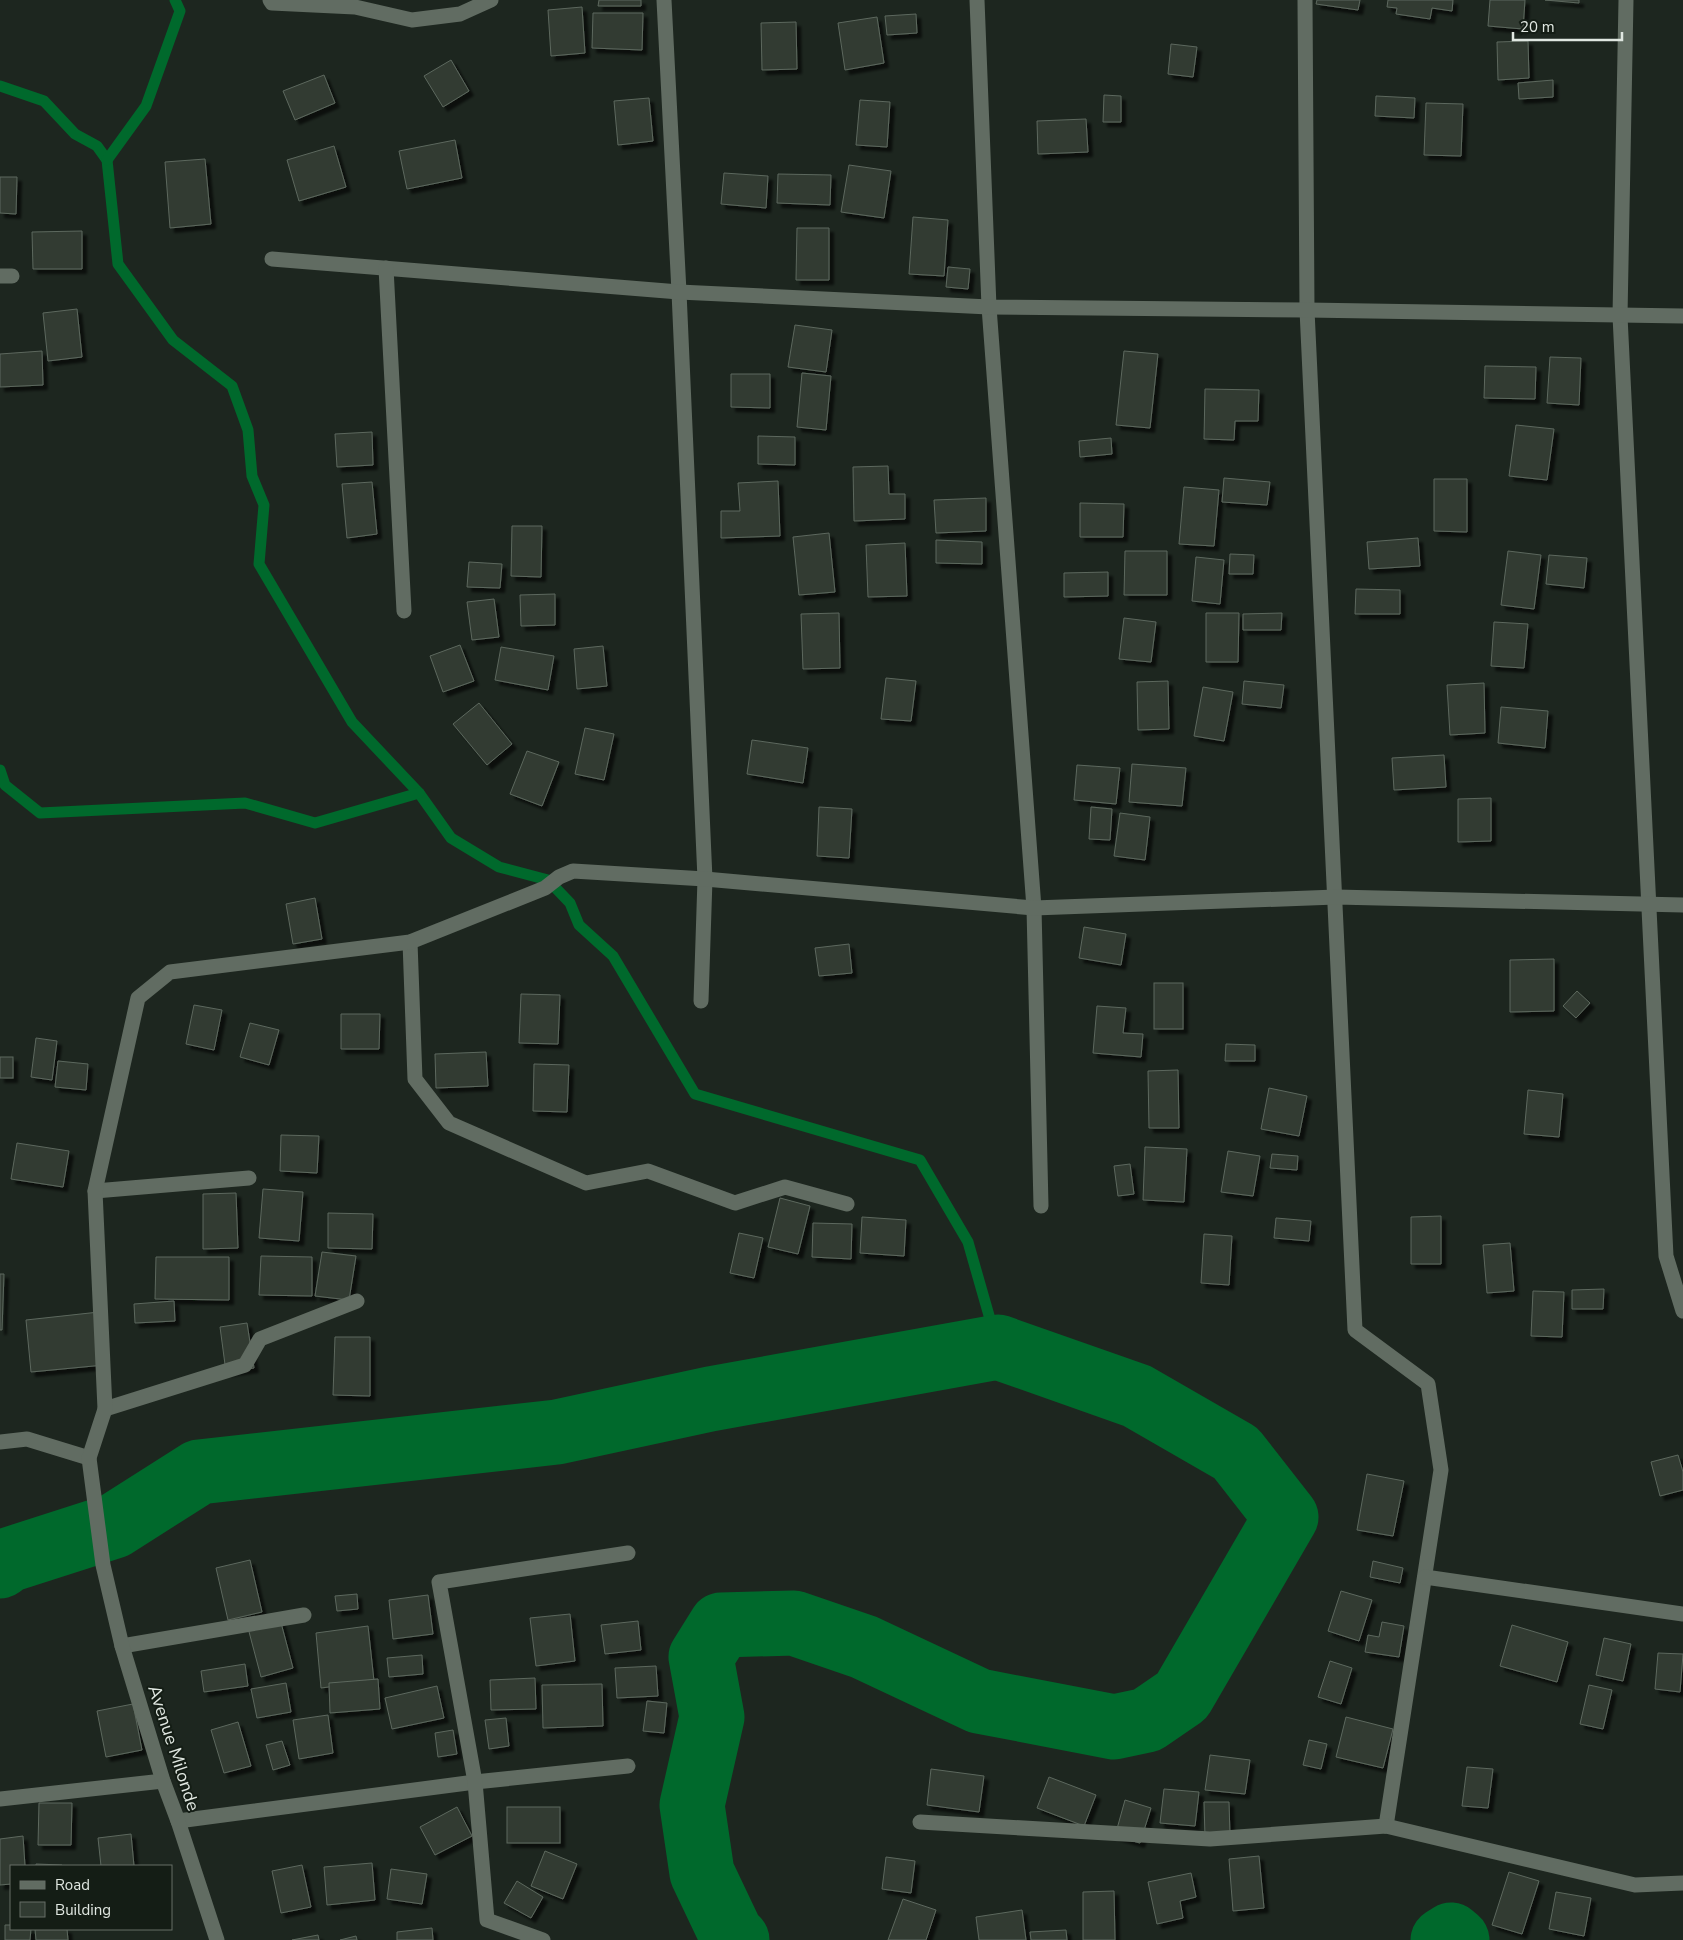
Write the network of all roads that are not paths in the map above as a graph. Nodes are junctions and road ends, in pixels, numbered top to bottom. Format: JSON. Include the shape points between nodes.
{"nodes":[{"id":1,"x":270,"y":0,"type":"edge"},
{"id":2,"x":491,"y":0,"type":"edge"},
{"id":3,"x":664,"y":0,"type":"edge"},
{"id":4,"x":976,"y":0,"type":"edge"},
{"id":5,"x":1305,"y":0,"type":"edge"},
{"id":6,"x":1626,"y":0,"type":"edge"},
{"id":7,"x":272,"y":259,"type":"dead end"},
{"id":8,"x":386,"y":268,"type":"junction"},
{"id":9,"x":679,"y":292,"type":"junction"},
{"id":10,"x":989,"y":308,"type":"junction"},
{"id":11,"x":1307,"y":310,"type":"junction"},
{"id":12,"x":1620,"y":316,"type":"junction"},
{"id":13,"x":1683,"y":316,"type":"edge"},
{"id":14,"x":404,"y":612,"type":"dead end"},
{"id":15,"x":704,"y":879,"type":"junction"},
{"id":16,"x":1336,"y":897,"type":"junction"},
{"id":17,"x":1650,"y":904,"type":"junction"},
{"id":18,"x":1683,"y":905,"type":"edge"},
{"id":19,"x":1034,"y":908,"type":"junction"},
{"id":20,"x":410,"y":942,"type":"junction"},
{"id":21,"x":701,"y":1001,"type":"dead end"},
{"id":22,"x":249,"y":1178,"type":"dead end"},
{"id":23,"x":95,"y":1191,"type":"junction"},
{"id":24,"x":846,"y":1204,"type":"dead end"},
{"id":25,"x":1041,"y":1206,"type":"dead end"},
{"id":26,"x":358,"y":1301,"type":"dead end"},
{"id":27,"x":1683,"y":1311,"type":"edge"},
{"id":28,"x":105,"y":1408,"type":"junction"},
{"id":29,"x":0,"y":1442,"type":"edge"},
{"id":30,"x":89,"y":1458,"type":"junction"},
{"id":31,"x":628,"y":1552,"type":"dead end"},
{"id":32,"x":1425,"y":1577,"type":"junction"},
{"id":33,"x":1683,"y":1614,"type":"edge"},
{"id":34,"x":304,"y":1615,"type":"dead end"},
{"id":35,"x":122,"y":1646,"type":"junction"},
{"id":36,"x":628,"y":1766,"type":"dead end"},
{"id":37,"x":163,"y":1781,"type":"junction"},
{"id":38,"x":475,"y":1782,"type":"junction"},
{"id":39,"x":0,"y":1799,"type":"edge"},
{"id":40,"x":178,"y":1822,"type":"junction"},
{"id":41,"x":920,"y":1822,"type":"dead end"},
{"id":42,"x":1386,"y":1826,"type":"junction"},
{"id":43,"x":1683,"y":1883,"type":"edge"},
{"id":44,"x":217,"y":1940,"type":"edge"},
{"id":45,"x":543,"y":1940,"type":"edge"}],
"edges":[{"from":1,"to":2,"type":"street","via":[[272,3],[355,7],[412,20],[460,14]]},
{"from":3,"to":9,"type":"street"},
{"from":4,"to":10,"type":"street"},
{"from":5,"to":11,"type":"street"},
{"from":6,"to":12,"type":"street"},
{"from":7,"to":8,"type":"street"},
{"from":8,"to":9,"type":"street"},
{"from":8,"to":14,"type":"street"},
{"from":9,"to":10,"type":"street"},
{"from":9,"to":15,"type":"street"},
{"from":10,"to":11,"type":"street"},
{"from":10,"to":19,"type":"street"},
{"from":11,"to":12,"type":"street"},
{"from":11,"to":16,"type":"street"},
{"from":12,"to":13,"type":"street"},
{"from":12,"to":17,"type":"street"},
{"from":15,"to":19,"type":"street"},
{"from":15,"to":20,"type":"street","via":[[573,871],[545,888]]},
{"from":15,"to":21,"type":"street"},
{"from":16,"to":17,"type":"street"},
{"from":16,"to":19,"type":"street"},
{"from":16,"to":32,"type":"street","via":[[1355,1330],[1428,1384],[1441,1470]]},
{"from":17,"to":18,"type":"street"},
{"from":17,"to":27,"type":"street","via":[[1666,1256]]},
{"from":19,"to":25,"type":"street"},
{"from":20,"to":23,"type":"street","via":[[170,972],[138,998]]},
{"from":20,"to":24,"type":"street","via":[[415,1078],[449,1123],[586,1183],[648,1171],[735,1203],[785,1188]]},
{"from":22,"to":23,"type":"street"},
{"from":23,"to":28,"type":"street"},
{"from":26,"to":28,"type":"street","via":[[260,1339],[245,1365]]},
{"from":28,"to":30,"type":"street"},
{"from":29,"to":30,"type":"street","via":[[26,1439]]},
{"from":30,"to":35,"type":"street","name":"Avenue Milonde","via":[[103,1565]]},
{"from":31,"to":38,"type":"street","via":[[439,1582]]},
{"from":32,"to":33,"type":"street"},
{"from":32,"to":42,"type":"street"},
{"from":34,"to":35,"type":"street"},
{"from":35,"to":37,"type":"street","name":"Avenue Milonde"},
{"from":36,"to":38,"type":"street"},
{"from":37,"to":39,"type":"street"},
{"from":37,"to":40,"type":"street","name":"Avenue Milonde"},
{"from":38,"to":40,"type":"street"},
{"from":38,"to":45,"type":"street","via":[[487,1920]]},
{"from":40,"to":44,"type":"street","name":"Avenue Milonde"},
{"from":41,"to":42,"type":"street","via":[[1210,1839]]},
{"from":42,"to":43,"type":"street","via":[[1635,1885]]}]}
